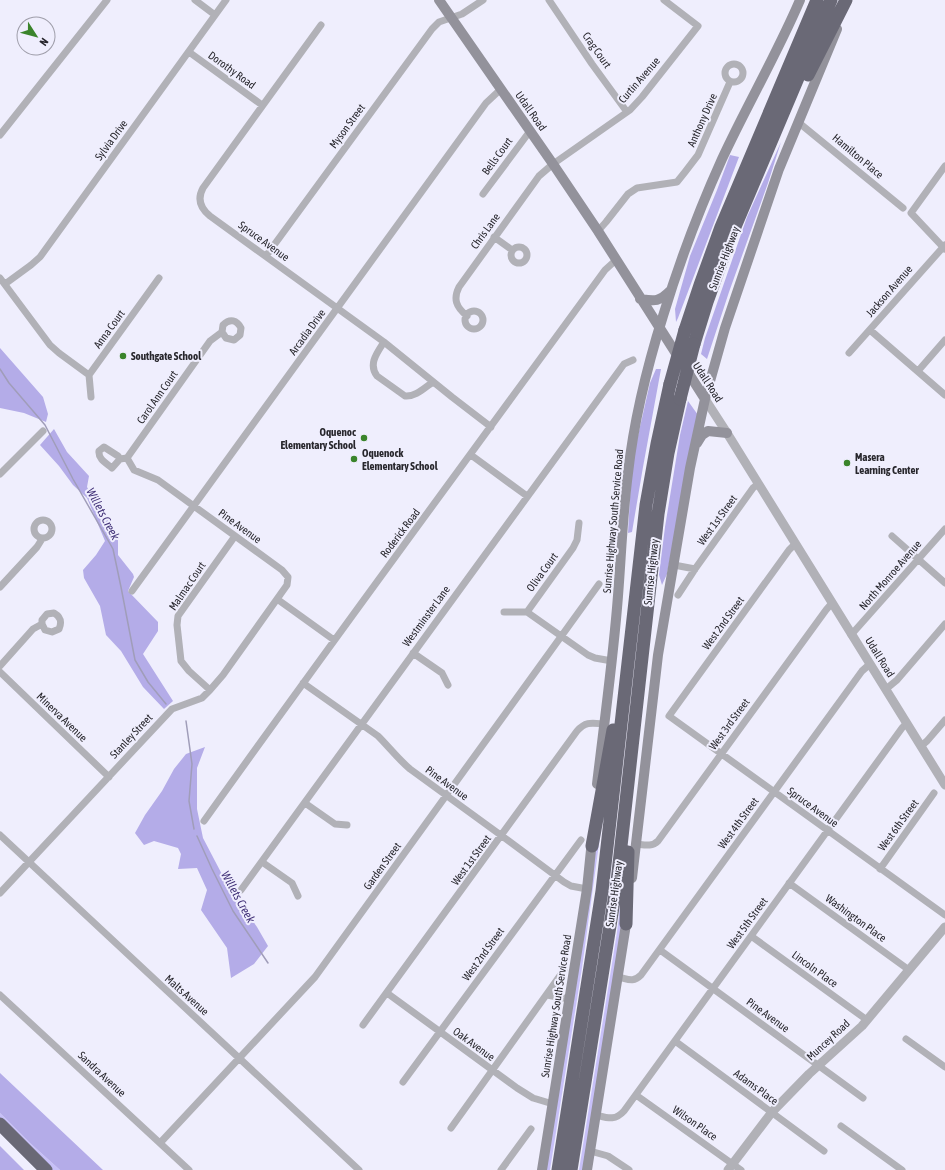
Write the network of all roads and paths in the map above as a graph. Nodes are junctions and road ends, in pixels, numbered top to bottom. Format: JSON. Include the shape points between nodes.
{"nodes":[{"id":1,"x":107,"y":0,"type":"edge"},
{"id":2,"x":195,"y":0,"type":"edge"},
{"id":3,"x":226,"y":0,"type":"edge"},
{"id":4,"x":440,"y":0,"type":"edge"},
{"id":5,"x":483,"y":0,"type":"edge"},
{"id":6,"x":549,"y":0,"type":"edge"},
{"id":7,"x":664,"y":0,"type":"edge"},
{"id":8,"x":800,"y":0,"type":"edge"},
{"id":9,"x":814,"y":0,"type":"edge"},
{"id":10,"x":817,"y":0,"type":"edge"},
{"id":11,"x":831,"y":0,"type":"edge"},
{"id":12,"x":846,"y":0,"type":"edge"},
{"id":13,"x":850,"y":0,"type":"edge"},
{"id":14,"x":215,"y":15,"type":"junction"},
{"id":15,"x":452,"y":18,"type":"junction"},
{"id":16,"x":321,"y":25,"type":"dead end"},
{"id":17,"x":803,"y":34,"type":"junction"},
{"id":18,"x":189,"y":52,"type":"junction"},
{"id":19,"x":730,"y":82,"type":"dead end"},
{"id":20,"x":501,"y":89,"type":"junction"},
{"id":21,"x":262,"y":105,"type":"junction"},
{"id":22,"x":627,"y":112,"type":"junction"},
{"id":23,"x":798,"y":122,"type":"junction"},
{"id":24,"x":530,"y":131,"type":"junction"},
{"id":25,"x":774,"y":134,"type":"junction"},
{"id":26,"x":0,"y":135,"type":"edge"},
{"id":27,"x":552,"y":164,"type":"junction"},
{"id":28,"x":945,"y":166,"type":"edge"},
{"id":29,"x":483,"y":194,"type":"dead end"},
{"id":30,"x":903,"y":208,"type":"dead end"},
{"id":31,"x":598,"y":231,"type":"junction"},
{"id":32,"x":494,"y":237,"type":"junction"},
{"id":33,"x":944,"y":247,"type":"edge"},
{"id":34,"x":512,"y":250,"type":"dead end"},
{"id":35,"x":266,"y":256,"type":"junction"},
{"id":36,"x":616,"y":260,"type":"junction"},
{"id":37,"x":0,"y":278,"type":"edge"},
{"id":38,"x":159,"y":278,"type":"dead end"},
{"id":39,"x":5,"y":284,"type":"junction"},
{"id":40,"x":671,"y":289,"type":"junction"},
{"id":41,"x":640,"y":299,"type":"junction"},
{"id":42,"x":338,"y":308,"type":"junction"},
{"id":43,"x":467,"y":316,"type":"dead end"},
{"id":44,"x":659,"y":328,"type":"junction"},
{"id":45,"x":870,"y":330,"type":"junction"},
{"id":46,"x":222,"y":332,"type":"dead end"},
{"id":47,"x":945,"y":340,"type":"edge"},
{"id":48,"x":384,"y":342,"type":"junction"},
{"id":49,"x":849,"y":353,"type":"dead end"},
{"id":50,"x":633,"y":360,"type":"dead end"},
{"id":51,"x":918,"y":371,"type":"junction"},
{"id":52,"x":89,"y":375,"type":"junction"},
{"id":53,"x":433,"y":382,"type":"junction"},
{"id":54,"x":945,"y":395,"type":"edge"},
{"id":55,"x":91,"y":397,"type":"dead end"},
{"id":56,"x":705,"y":399,"type":"junction"},
{"id":57,"x":491,"y":426,"type":"junction"},
{"id":58,"x":42,"y":431,"type":"dead end"},
{"id":59,"x":727,"y":433,"type":"junction"},
{"id":60,"x":694,"y":448,"type":"junction"},
{"id":61,"x":471,"y":455,"type":"junction"},
{"id":62,"x":124,"y":458,"type":"joint"},
{"id":63,"x":0,"y":474,"type":"edge"},
{"id":64,"x":758,"y":484,"type":"junction"},
{"id":65,"x":527,"y":496,"type":"junction"},
{"id":66,"x":193,"y":506,"type":"junction"},
{"id":67,"x":579,"y":522,"type":"dead end"},
{"id":68,"x":945,"y":529,"type":"edge"},
{"id":69,"x":235,"y":536,"type":"junction"},
{"id":70,"x":892,"y":536,"type":"dead end"},
{"id":71,"x":42,"y":538,"type":"dead end"},
{"id":72,"x":795,"y":544,"type":"junction"},
{"id":73,"x":918,"y":560,"type":"junction"},
{"id":74,"x":674,"y":565,"type":"junction"},
{"id":75,"x":695,"y":569,"type":"junction"},
{"id":76,"x":945,"y":583,"type":"edge"},
{"id":77,"x":599,"y":584,"type":"dead end"},
{"id":78,"x":0,"y":587,"type":"edge"},
{"id":79,"x":132,"y":591,"type":"dead end"},
{"id":80,"x":678,"y":595,"type":"dead end"},
{"id":81,"x":277,"y":600,"type":"junction"},
{"id":82,"x":832,"y":603,"type":"junction"},
{"id":83,"x":504,"y":612,"type":"dead end"},
{"id":84,"x":527,"y":612,"type":"junction"},
{"id":85,"x":42,"y":624,"type":"dead end"},
{"id":86,"x":945,"y":624,"type":"edge"},
{"id":87,"x":851,"y":635,"type":"junction"},
{"id":88,"x":561,"y":636,"type":"junction"},
{"id":89,"x":334,"y":640,"type":"junction"},
{"id":90,"x":413,"y":653,"type":"junction"},
{"id":91,"x":629,"y":656,"type":"junction"},
{"id":92,"x":612,"y":660,"type":"junction"},
{"id":93,"x":870,"y":664,"type":"junction"},
{"id":94,"x":0,"y":666,"type":"edge"},
{"id":95,"x":0,"y":672,"type":"edge"},
{"id":96,"x":303,"y":683,"type":"junction"},
{"id":97,"x":448,"y":685,"type":"dead end"},
{"id":98,"x":886,"y":689,"type":"junction"},
{"id":99,"x":210,"y":690,"type":"junction"},
{"id":100,"x":669,"y":716,"type":"joint"},
{"id":101,"x":945,"y":720,"type":"edge"},
{"id":102,"x":907,"y":723,"type":"junction"},
{"id":103,"x":604,"y":724,"type":"junction"},
{"id":104,"x":362,"y":725,"type":"junction"},
{"id":105,"x":921,"y":746,"type":"junction"},
{"id":106,"x":722,"y":754,"type":"junction"},
{"id":107,"x":109,"y":777,"type":"junction"},
{"id":108,"x":628,"y":780,"type":"junction"},
{"id":109,"x":945,"y":785,"type":"edge"},
{"id":110,"x":774,"y":792,"type":"junction"},
{"id":111,"x":934,"y":793,"type":"dead end"},
{"id":112,"x":446,"y":796,"type":"junction"},
{"id":113,"x":305,"y":803,"type":"junction"},
{"id":114,"x":204,"y":821,"type":"dead end"},
{"id":115,"x":346,"y":825,"type":"dead end"},
{"id":116,"x":827,"y":830,"type":"junction"},
{"id":117,"x":0,"y":835,"type":"edge"},
{"id":118,"x":502,"y":836,"type":"junction"},
{"id":119,"x":586,"y":843,"type":"junction"},
{"id":120,"x":637,"y":844,"type":"junction"},
{"id":121,"x":28,"y":862,"type":"junction"},
{"id":122,"x":262,"y":862,"type":"junction"},
{"id":123,"x":880,"y":869,"type":"junction"},
{"id":124,"x":554,"y":875,"type":"junction"},
{"id":125,"x":789,"y":883,"type":"junction"},
{"id":126,"x":587,"y":889,"type":"junction"},
{"id":127,"x":241,"y":890,"type":"dead end"},
{"id":128,"x":0,"y":892,"type":"edge"},
{"id":129,"x":298,"y":896,"type":"dead end"},
{"id":130,"x":945,"y":915,"type":"edge"},
{"id":131,"x":626,"y":924,"type":"junction"},
{"id":132,"x":945,"y":927,"type":"edge"},
{"id":133,"x":751,"y":936,"type":"junction"},
{"id":134,"x":660,"y":950,"type":"junction"},
{"id":135,"x":564,"y":970,"type":"dead end"},
{"id":136,"x":909,"y":970,"type":"junction"},
{"id":137,"x":618,"y":977,"type":"junction"},
{"id":138,"x":713,"y":989,"type":"junction"},
{"id":139,"x":388,"y":993,"type":"junction"},
{"id":140,"x":547,"y":994,"type":"junction"},
{"id":141,"x":0,"y":995,"type":"edge"},
{"id":142,"x":569,"y":999,"type":"junction"},
{"id":143,"x":867,"y":1020,"type":"junction"},
{"id":144,"x":363,"y":1026,"type":"dead end"},
{"id":145,"x":439,"y":1032,"type":"junction"},
{"id":146,"x":906,"y":1039,"type":"dead end"},
{"id":147,"x":675,"y":1041,"type":"junction"},
{"id":148,"x":239,"y":1058,"type":"junction"},
{"id":149,"x":819,"y":1066,"type":"junction"},
{"id":150,"x":945,"y":1067,"type":"edge"},
{"id":151,"x":492,"y":1070,"type":"junction"},
{"id":152,"x":403,"y":1082,"type":"dead end"},
{"id":153,"x":636,"y":1095,"type":"junction"},
{"id":154,"x":863,"y":1098,"type":"dead end"},
{"id":155,"x":553,"y":1104,"type":"junction"},
{"id":156,"x":772,"y":1112,"type":"junction"},
{"id":157,"x":596,"y":1116,"type":"junction"},
{"id":158,"x":0,"y":1124,"type":"edge"},
{"id":159,"x":841,"y":1126,"type":"dead end"},
{"id":160,"x":451,"y":1128,"type":"dead end"},
{"id":161,"x":531,"y":1129,"type":"dead end"},
{"id":162,"x":0,"y":1136,"type":"edge"},
{"id":163,"x":160,"y":1143,"type":"junction"},
{"id":164,"x":824,"y":1150,"type":"dead end"},
{"id":165,"x":590,"y":1151,"type":"junction"},
{"id":166,"x":730,"y":1167,"type":"edge"},
{"id":167,"x":34,"y":1170,"type":"edge"},
{"id":168,"x":46,"y":1170,"type":"edge"},
{"id":169,"x":189,"y":1170,"type":"edge"},
{"id":170,"x":359,"y":1170,"type":"edge"},
{"id":171,"x":500,"y":1170,"type":"edge"},
{"id":172,"x":542,"y":1170,"type":"edge"},
{"id":173,"x":558,"y":1170,"type":"edge"},
{"id":174,"x":571,"y":1170,"type":"edge"},
{"id":175,"x":587,"y":1170,"type":"edge"},
{"id":176,"x":629,"y":1170,"type":"edge"},
{"id":177,"x":741,"y":1170,"type":"edge"},
{"id":178,"x":902,"y":1170,"type":"edge"}],
"edges":[{"from":1,"to":26,"type":"street"},
{"from":2,"to":14,"type":"street"},
{"from":3,"to":14,"type":"street","name":"Sylvia Drive"},
{"from":4,"to":15,"type":"main road","name":"Udall Road"},
{"from":5,"to":15,"type":"street","name":"Myson Street"},
{"from":6,"to":22,"type":"street","name":"Crag Court"},
{"from":7,"to":22,"type":"street","name":"Curtin Avenue","via":[[698,26],[638,102]]},
{"from":8,"to":40,"type":"main road","via":[[718,168]]},
{"from":9,"to":17,"type":"highway"},
{"from":10,"to":17,"type":"highway","name":"Sunrise Highway"},
{"from":11,"to":25,"type":"highway","name":"Sunrise Highway"},
{"from":12,"to":25,"type":"highway","via":[[798,94]]},
{"from":13,"to":23,"type":"main road","name":"Sunrise Highway"},
{"from":14,"to":18,"type":"street","name":"Sylvia Drive"},
{"from":15,"to":20,"type":"main road","name":"Udall Road"},
{"from":15,"to":35,"type":"street","name":"Myson Street","via":[[439,22],[432,29]]},
{"from":16,"to":21,"type":"street","name":"Spruce Avenue"},
{"from":17,"to":91,"type":"highway","name":"Sunrise Highway","bridge":true,"via":[[721,227],[685,330],[657,444]]},
{"from":18,"to":21,"type":"street","name":"Dorothy Road"},
{"from":18,"to":39,"type":"street","name":"Sylvia Drive","via":[[40,257]]},
{"from":19,"to":31,"type":"street","name":"Anthony Drive","via":[[698,155],[677,182],[637,188],[628,194]]},
{"from":20,"to":24,"type":"main road","name":"Udall Road"},
{"from":20,"to":42,"type":"street","name":"Arcadia Drive","via":[[486,103]]},
{"from":21,"to":35,"type":"street","name":"Spruce Avenue","via":[[203,188],[199,200],[204,211]]},
{"from":22,"to":27,"type":"street","name":"Curtin Avenue"},
{"from":23,"to":30,"type":"street","name":"Hamilton Place"},
{"from":23,"to":56,"type":"main road","name":"Sunrise Highway","via":[[779,169],[730,313]]},
{"from":24,"to":27,"type":"main road","name":"Udall Road"},
{"from":24,"to":29,"type":"street","name":"Bells Court"},
{"from":25,"to":108,"type":"highway","name":"Sunrise Highway","bridge":true,"via":[[705,309],[680,399],[666,461],[658,514]]},
{"from":27,"to":31,"type":"main road","name":"Udall Road"},
{"from":27,"to":32,"type":"street","name":"Chris Lane","via":[[539,176]]},
{"from":28,"to":33,"type":"street","via":[[911,212]]},
{"from":31,"to":36,"type":"main road","name":"Udall Road"},
{"from":32,"to":34,"type":"street"},
{"from":32,"to":43,"type":"street","name":"Chris Lane","via":[[455,294],[455,301]]},
{"from":33,"to":45,"type":"street","name":"Jackson Avenue"},
{"from":35,"to":42,"type":"street","name":"Spruce Avenue"},
{"from":36,"to":41,"type":"main road","name":"Udall Road"},
{"from":36,"to":57,"type":"street","name":"Roderick Road"},
{"from":37,"to":39,"type":"street"},
{"from":38,"to":52,"type":"street","name":"Anna Court"},
{"from":39,"to":52,"type":"street","via":[[50,345]]},
{"from":40,"to":41,"type":"main road","via":[[658,300]]},
{"from":40,"to":44,"type":"main road"},
{"from":41,"to":44,"type":"main road","name":"Udall Road"},
{"from":42,"to":48,"type":"street","name":"Spruce Avenue"},
{"from":42,"to":66,"type":"street","name":"Arcadia Drive"},
{"from":44,"to":56,"type":"main road","name":"Udall Road"},
{"from":44,"to":92,"type":"main road","name":"Sunrise Highway South Service Road","via":[[630,456]]},
{"from":45,"to":49,"type":"street","name":"Jackson Avenue"},
{"from":45,"to":51,"type":"street"},
{"from":46,"to":62,"type":"street","name":"Carol Ann Court","via":[[210,341]]},
{"from":47,"to":51,"type":"street"},
{"from":48,"to":53,"type":"street","name":"Spruce Avenue"},
{"from":48,"to":53,"type":"street","via":[[373,363],[377,376],[410,397]]},
{"from":50,"to":65,"type":"street","name":"Westminster Lane","via":[[624,364]]},
{"from":51,"to":54,"type":"street"},
{"from":52,"to":55,"type":"street"},
{"from":53,"to":57,"type":"street","name":"Spruce Avenue"},
{"from":56,"to":59,"type":"street","name":"Udall Road"},
{"from":56,"to":60,"type":"main road","name":"Sunrise Highway"},
{"from":57,"to":61,"type":"street","name":"Roderick Road"},
{"from":58,"to":63,"type":"street"},
{"from":59,"to":60,"type":"main road","via":[[706,432]]},
{"from":59,"to":64,"type":"street","name":"Udall Road"},
{"from":60,"to":74,"type":"main road","name":"Sunrise Highway"},
{"from":61,"to":65,"type":"street"},
{"from":61,"to":89,"type":"street","name":"Roderick Road"},
{"from":62,"to":66,"type":"street","name":"Pine Avenue","via":[[134,470],[158,480]]},
{"from":64,"to":72,"type":"street","name":"Udall Road"},
{"from":64,"to":75,"type":"street","name":"West 1st Street"},
{"from":65,"to":90,"type":"street","name":"Westminster Lane"},
{"from":66,"to":69,"type":"street","name":"Pine Avenue"},
{"from":66,"to":79,"type":"street","name":"Arcadia Drive"},
{"from":67,"to":84,"type":"street","name":"Oliva Court","via":[[577,540],[573,548]]},
{"from":68,"to":73,"type":"street","name":"North Monroe Avenue"},
{"from":69,"to":81,"type":"street","name":"Pine Avenue","via":[[288,577],[287,585]]},
{"from":69,"to":99,"type":"street","name":"Malmac Court","via":[[178,616],[182,661]]},
{"from":70,"to":73,"type":"street"},
{"from":71,"to":78,"type":"street","via":[[37,547]]},
{"from":72,"to":82,"type":"street","name":"Udall Road"},
{"from":72,"to":100,"type":"street","name":"West 2nd Street"},
{"from":73,"to":76,"type":"street"},
{"from":73,"to":87,"type":"street","name":"North Monroe Avenue"},
{"from":74,"to":75,"type":"street"},
{"from":74,"to":120,"type":"main road","name":"Sunrise Highway","via":[[656,675]]},
{"from":75,"to":80,"type":"street","name":"West 1st Street"},
{"from":77,"to":88,"type":"street","name":"Garden Street"},
{"from":81,"to":89,"type":"street"},
{"from":81,"to":99,"type":"street","name":"Stanley Street"},
{"from":82,"to":87,"type":"street","name":"Udall Road"},
{"from":82,"to":106,"type":"street","name":"West 3rd Street"},
{"from":83,"to":84,"type":"street"},
{"from":84,"to":88,"type":"street"},
{"from":85,"to":94,"type":"street","via":[[33,629]]},
{"from":86,"to":98,"type":"street","via":[[897,680]]},
{"from":87,"to":93,"type":"street","name":"Udall Road"},
{"from":88,"to":92,"type":"street","via":[[592,657]]},
{"from":88,"to":112,"type":"street","name":"Garden Street"},
{"from":89,"to":96,"type":"street","name":"Roderick Road"},
{"from":90,"to":97,"type":"street","via":[[442,673]]},
{"from":90,"to":104,"type":"street","name":"Westminster Lane"},
{"from":91,"to":119,"type":"highway"},
{"from":91,"to":173,"type":"highway","name":"Sunrise Highway","via":[[602,891]]},
{"from":92,"to":103,"type":"main road"},
{"from":93,"to":98,"type":"street","name":"Udall Road"},
{"from":93,"to":110,"type":"street","name":"West 4th Street","via":[[862,671]]},
{"from":95,"to":107,"type":"street","name":"Minerva Avenue"},
{"from":96,"to":104,"type":"street","name":"Pine Avenue"},
{"from":96,"to":114,"type":"street","name":"Roderick Road"},
{"from":98,"to":102,"type":"street","name":"Udall Road"},
{"from":99,"to":107,"type":"street","name":"Stanley Street","via":[[202,698],[172,709]]},
{"from":100,"to":106,"type":"street","name":"Spruce Avenue"},
{"from":101,"to":105,"type":"street"},
{"from":102,"to":105,"type":"street","name":"Udall Road"},
{"from":102,"to":116,"type":"street","name":"West 5th Street"},
{"from":103,"to":118,"type":"street","name":"West 1st Street","via":[[589,723],[577,731]]},
{"from":103,"to":119,"type":"main road","via":[[594,818]]},
{"from":104,"to":112,"type":"street","name":"Pine Avenue","via":[[387,744],[410,769]]},
{"from":104,"to":113,"type":"street","name":"Westminster Lane"},
{"from":105,"to":109,"type":"street","name":"Udall Road"},
{"from":106,"to":110,"type":"street","name":"Spruce Avenue"},
{"from":106,"to":120,"type":"street","name":"West 3rd Street","via":[[656,843],[649,846]]},
{"from":107,"to":121,"type":"street","name":"Stanley Street"},
{"from":108,"to":131,"type":"highway","via":[[630,827]]},
{"from":108,"to":174,"type":"highway","name":"Sunrise Highway","via":[[616,889]]},
{"from":110,"to":116,"type":"street","name":"Spruce Avenue"},
{"from":110,"to":134,"type":"street","name":"West 4th Street"},
{"from":111,"to":123,"type":"street","name":"West 6th Street"},
{"from":112,"to":118,"type":"street","name":"Pine Avenue"},
{"from":112,"to":148,"type":"street","name":"Garden Street","via":[[315,977]]},
{"from":113,"to":115,"type":"street","via":[[335,824]]},
{"from":113,"to":122,"type":"street","name":"Westminster Lane"},
{"from":116,"to":123,"type":"street","name":"Spruce Avenue"},
{"from":116,"to":125,"type":"street","name":"West 5th Street"},
{"from":117,"to":121,"type":"street","name":"Malts Avenue"},
{"from":118,"to":124,"type":"street","name":"Pine Avenue"},
{"from":118,"to":139,"type":"street","name":"West 1st Street"},
{"from":119,"to":124,"type":"street","name":"West 2nd Street"},
{"from":119,"to":126,"type":"main road","name":"Sunrise Highway South Service Road"},
{"from":120,"to":131,"type":"main road","name":"Sunrise Highway"},
{"from":121,"to":128,"type":"street","name":"Stanley Street"},
{"from":121,"to":148,"type":"street","name":"Malts Avenue"},
{"from":122,"to":127,"type":"street","name":"Westminster Lane"},
{"from":122,"to":129,"type":"street","via":[[292,883]]},
{"from":123,"to":130,"type":"street","name":"Spruce Avenue"},
{"from":124,"to":126,"type":"street","name":"Pine Avenue","via":[[571,886]]},
{"from":124,"to":145,"type":"street","name":"West 2nd Street"},
{"from":125,"to":133,"type":"street","name":"West 5th Street"},
{"from":125,"to":136,"type":"street","name":"Washington Place"},
{"from":126,"to":142,"type":"main road","name":"Sunrise Highway South Service Road"},
{"from":131,"to":137,"type":"main road","name":"Sunrise Highway"},
{"from":132,"to":136,"type":"street","name":"Muncey Road"},
{"from":133,"to":138,"type":"street","name":"West 5th Street"},
{"from":133,"to":143,"type":"street","name":"Lincoln Place"},
{"from":134,"to":137,"type":"street","name":"West 4th Street","via":[[637,979]]},
{"from":134,"to":138,"type":"street","name":"Pine Avenue"},
{"from":135,"to":140,"type":"street"},
{"from":136,"to":143,"type":"street","name":"Muncey Road"},
{"from":137,"to":157,"type":"main road","name":"Sunrise Highway"},
{"from":138,"to":147,"type":"street","name":"West 5th Street"},
{"from":138,"to":149,"type":"street","name":"Pine Avenue"},
{"from":139,"to":144,"type":"street","name":"West 1st Street"},
{"from":139,"to":145,"type":"street","name":"Oak Avenue"},
{"from":140,"to":142,"type":"street"},
{"from":140,"to":151,"type":"street"},
{"from":141,"to":163,"type":"street","name":"Sandra Avenue"},
{"from":142,"to":155,"type":"main road","name":"Sunrise Highway South Service Road"},
{"from":143,"to":149,"type":"street","name":"Muncey Road"},
{"from":145,"to":151,"type":"street","name":"Oak Avenue"},
{"from":145,"to":152,"type":"street","name":"West 2nd Street"},
{"from":146,"to":150,"type":"street"},
{"from":147,"to":153,"type":"street","name":"West 5th Street"},
{"from":147,"to":156,"type":"street","name":"Adams Place"},
{"from":148,"to":163,"type":"street","name":"Garden Street"},
{"from":148,"to":170,"type":"street","name":"Malts Avenue"},
{"from":149,"to":154,"type":"street","name":"Pine Avenue"},
{"from":149,"to":156,"type":"street","name":"Muncey Road"},
{"from":151,"to":155,"type":"street","name":"Oak Avenue","via":[[526,1094]]},
{"from":151,"to":160,"type":"street"},
{"from":153,"to":157,"type":"street","name":"West 5th Street","via":[[617,1117]]},
{"from":153,"to":166,"type":"street","name":"Wilson Place"},
{"from":155,"to":172,"type":"main road","name":"Sunrise Highway South Service Road"},
{"from":156,"to":164,"type":"street","name":"Adams Place"},
{"from":156,"to":166,"type":"street","name":"Muncey Road"},
{"from":157,"to":165,"type":"main road","name":"Sunrise Highway"},
{"from":158,"to":168,"type":"highway"},
{"from":159,"to":178,"type":"street"},
{"from":161,"to":171,"type":"street"},
{"from":162,"to":167,"type":"highway"},
{"from":163,"to":169,"type":"street","name":"Sandra Avenue"},
{"from":165,"to":175,"type":"main road","name":"Sunrise Highway"},
{"from":165,"to":176,"type":"street","via":[[608,1156]]},
{"from":166,"to":177,"type":"street","name":"Wilson Place"}]}
